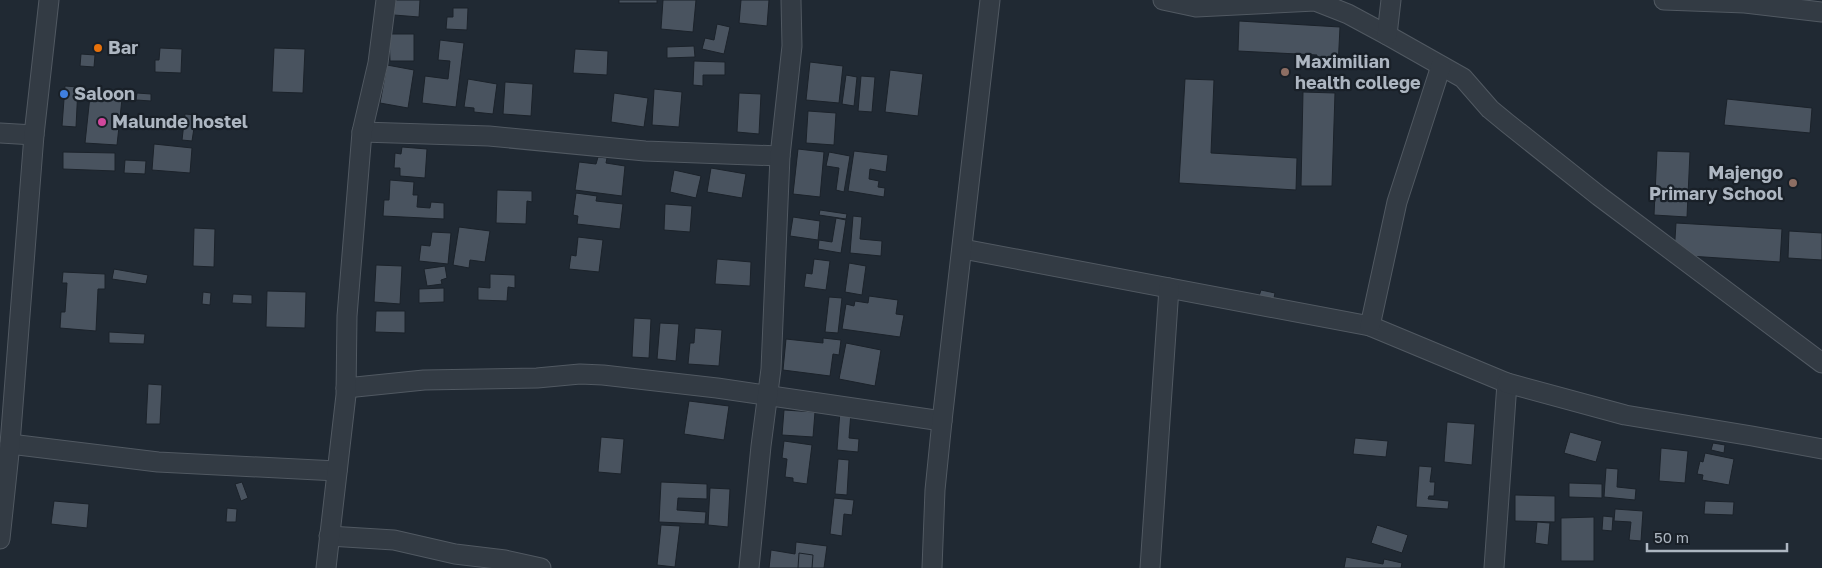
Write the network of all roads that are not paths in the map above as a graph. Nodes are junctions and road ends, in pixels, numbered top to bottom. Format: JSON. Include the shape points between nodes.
{"nodes":[{"id":1,"x":49,"y":0,"type":"edge"},
{"id":2,"x":386,"y":0,"type":"edge"},
{"id":3,"x":791,"y":0,"type":"edge"},
{"id":4,"x":990,"y":0,"type":"edge"},
{"id":5,"x":1163,"y":0,"type":"edge"},
{"id":6,"x":1391,"y":0,"type":"edge"},
{"id":7,"x":1664,"y":0,"type":"edge"},
{"id":8,"x":1746,"y":2,"type":"edge"},
{"id":9,"x":1196,"y":4,"type":"edge"},
{"id":10,"x":1822,"y":12,"type":"edge"},
{"id":11,"x":1387,"y":35,"type":"junction"},
{"id":12,"x":1441,"y":66,"type":"junction"},
{"id":13,"x":362,"y":132,"type":"junction"},
{"id":14,"x":0,"y":133,"type":"edge"},
{"id":15,"x":34,"y":135,"type":"junction"},
{"id":16,"x":780,"y":156,"type":"junction"},
{"id":17,"x":962,"y":249,"type":"junction"},
{"id":18,"x":1169,"y":288,"type":"junction"},
{"id":19,"x":1370,"y":326,"type":"junction"},
{"id":20,"x":1822,"y":363,"type":"edge"},
{"id":21,"x":1507,"y":383,"type":"junction"},
{"id":22,"x":346,"y":388,"type":"junction"},
{"id":23,"x":767,"y":396,"type":"junction"},
{"id":24,"x":942,"y":421,"type":"junction"},
{"id":25,"x":7,"y":431,"type":"edge"},
{"id":26,"x":1822,"y":449,"type":"edge"},
{"id":27,"x":337,"y":471,"type":"junction"},
{"id":28,"x":329,"y":536,"type":"junction"},
{"id":29,"x":0,"y":539,"type":"edge"},
{"id":30,"x":326,"y":568,"type":"edge"},
{"id":31,"x":541,"y":568,"type":"edge"},
{"id":32,"x":749,"y":568,"type":"edge"},
{"id":33,"x":932,"y":568,"type":"edge"},
{"id":34,"x":1150,"y":568,"type":"edge"},
{"id":35,"x":1494,"y":568,"type":"edge"}],
"edges":[{"from":1,"to":15,"type":"street"},
{"from":2,"to":13,"type":"street","via":[[378,63]]},
{"from":3,"to":16,"type":"street","via":[[792,46]]},
{"from":4,"to":17,"type":"street"},
{"from":5,"to":9,"type":"street"},
{"from":6,"to":11,"type":"street"},
{"from":7,"to":8,"type":"street"},
{"from":8,"to":10,"type":"street"},
{"from":9,"to":11,"type":"street","via":[[1314,1],[1340,10]]},
{"from":11,"to":12,"type":"street"},
{"from":12,"to":19,"type":"street","via":[[1397,202]]},
{"from":12,"to":20,"type":"street","via":[[1463,78],[1490,109],[1599,196]]},
{"from":13,"to":16,"type":"street","via":[[489,136],[645,151]]},
{"from":13,"to":22,"type":"street","via":[[347,316]]},
{"from":14,"to":15,"type":"street"},
{"from":15,"to":25,"type":"street"},
{"from":16,"to":23,"type":"street","via":[[771,369]]},
{"from":17,"to":18,"type":"street"},
{"from":17,"to":24,"type":"street"},
{"from":18,"to":19,"type":"street"},
{"from":18,"to":34,"type":"street"},
{"from":19,"to":21,"type":"street"},
{"from":21,"to":26,"type":"street","via":[[1625,415]]},
{"from":21,"to":35,"type":"street"},
{"from":22,"to":23,"type":"street","via":[[424,380],[580,374],[628,377]]},
{"from":22,"to":27,"type":"street"},
{"from":23,"to":24,"type":"street"},
{"from":23,"to":32,"type":"street"},
{"from":24,"to":33,"type":"street"},
{"from":25,"to":27,"type":"street","via":[[158,462]]},
{"from":25,"to":29,"type":"street"},
{"from":27,"to":28,"type":"street"},
{"from":28,"to":30,"type":"street"},
{"from":28,"to":31,"type":"street","via":[[394,540]]}]}
